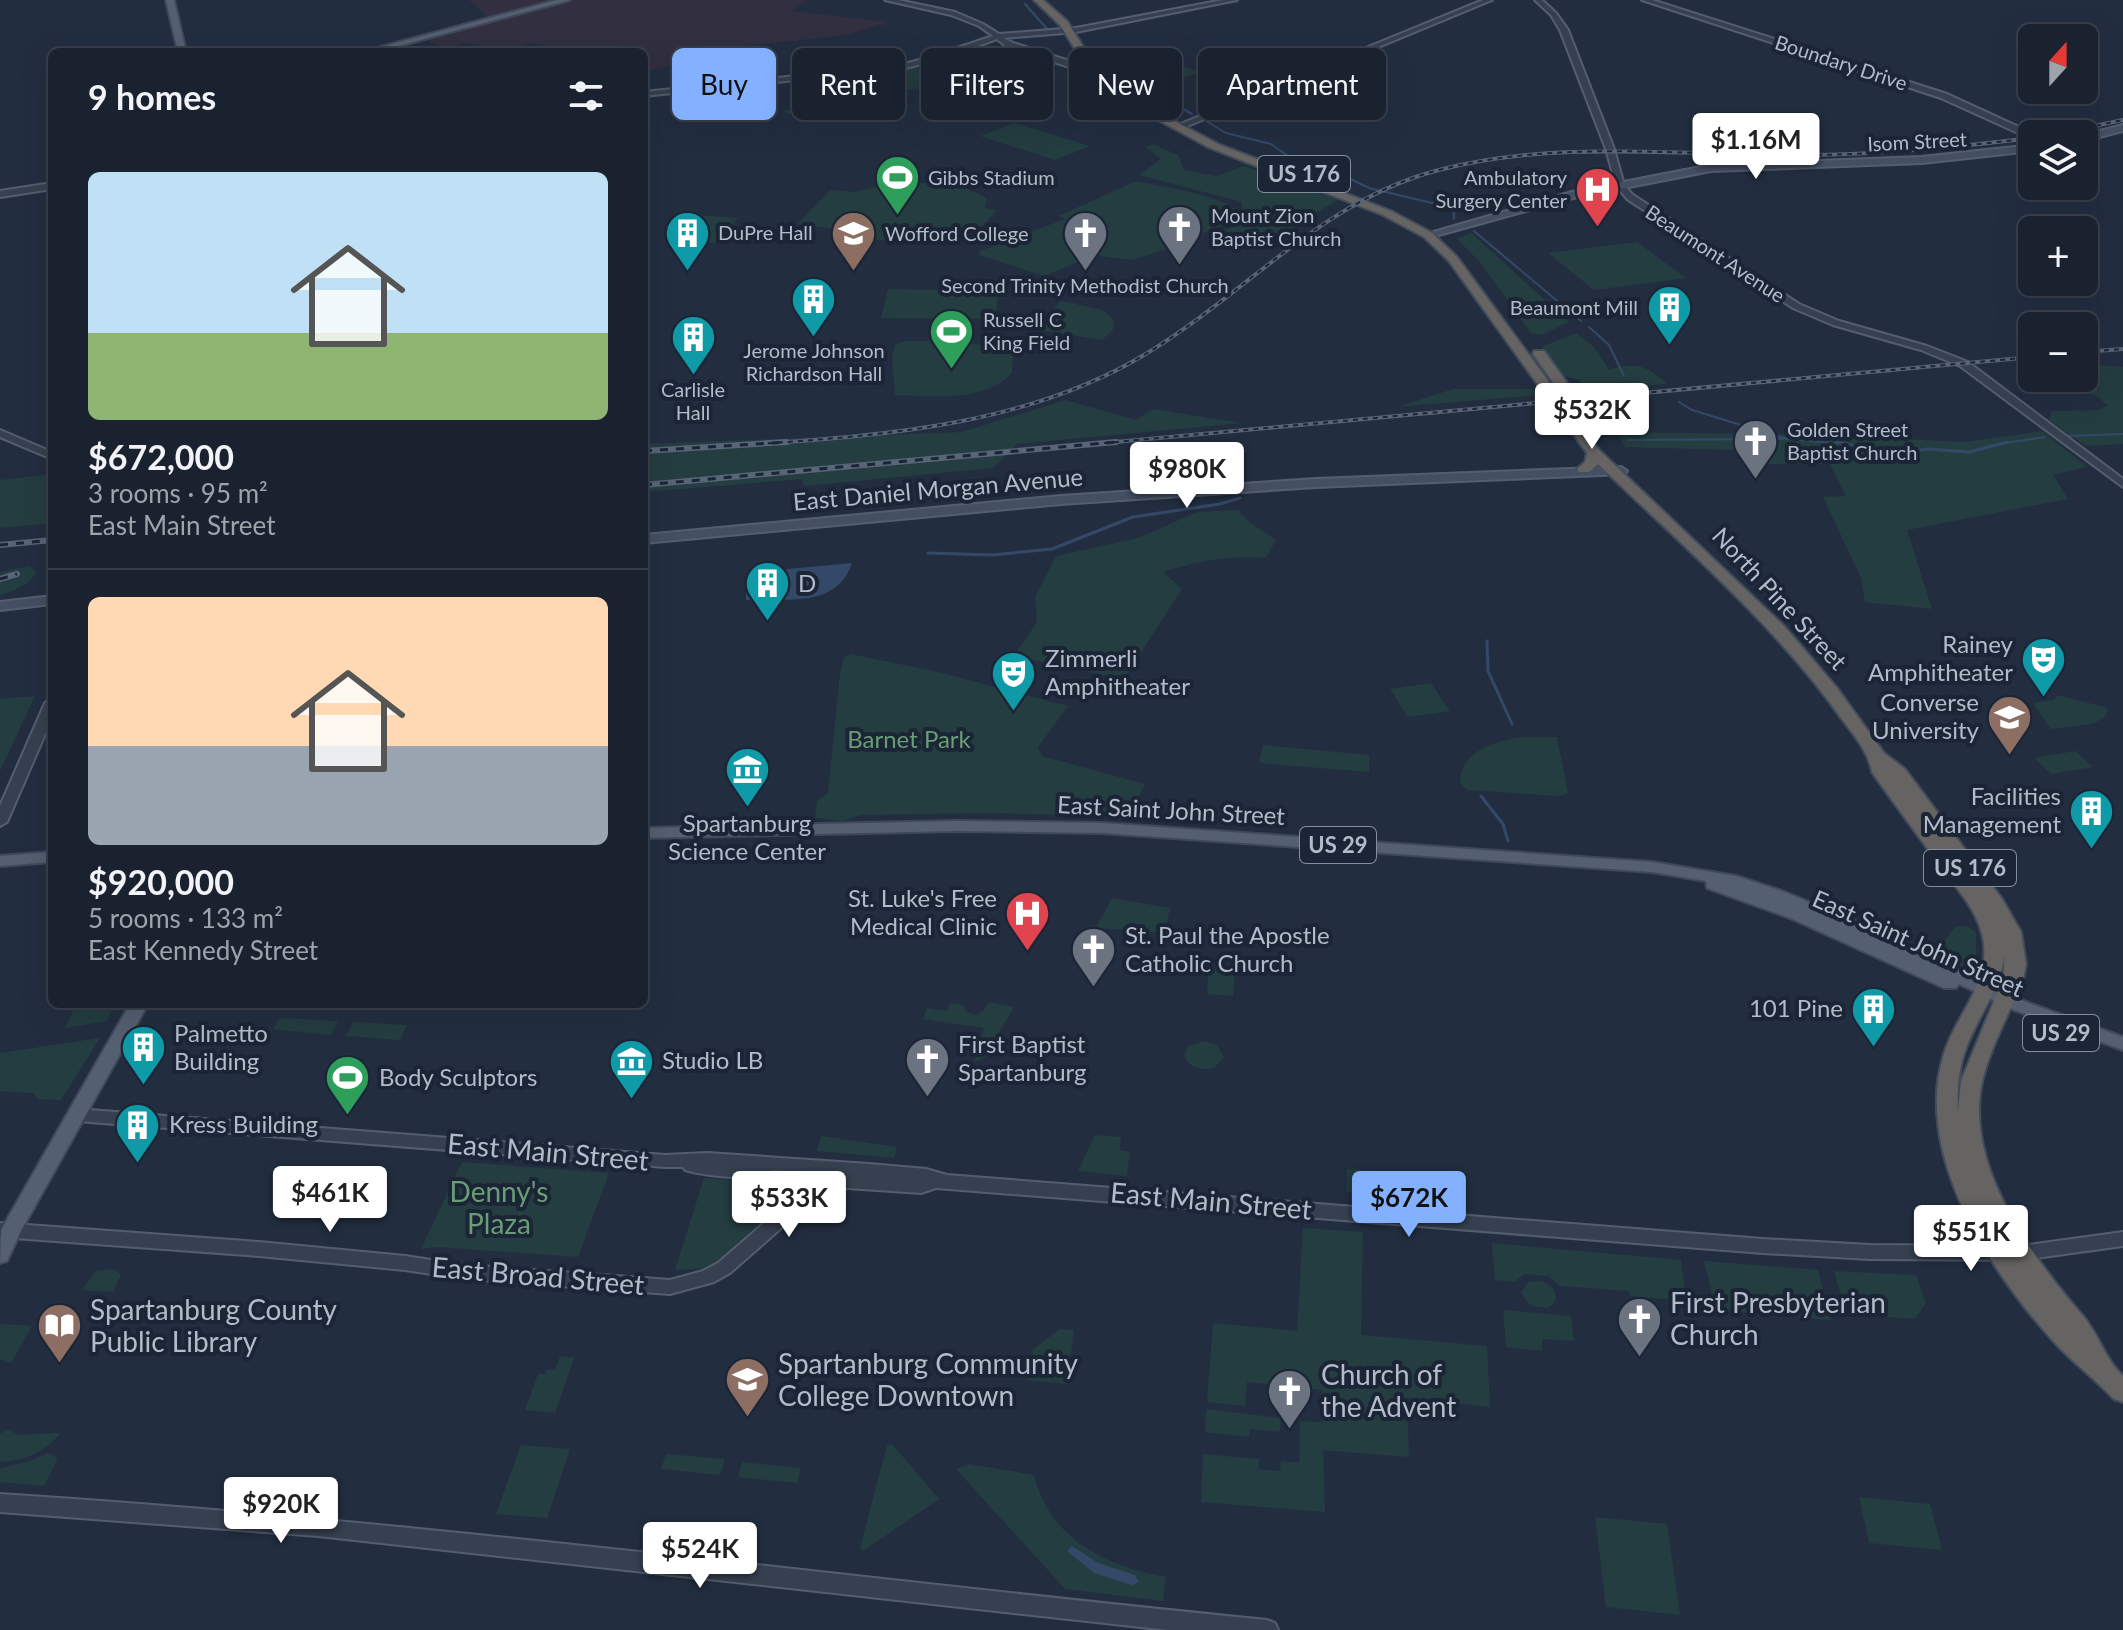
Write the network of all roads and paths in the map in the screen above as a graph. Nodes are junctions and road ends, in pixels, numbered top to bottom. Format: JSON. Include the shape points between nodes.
{"nodes":[{"id":1,"x":170,"y":0,"type":"edge"},
{"id":2,"x":566,"y":0,"type":"edge"},
{"id":3,"x":888,"y":0,"type":"edge"},
{"id":4,"x":906,"y":0,"type":"edge"},
{"id":5,"x":1038,"y":0,"type":"edge"},
{"id":6,"x":1047,"y":0,"type":"edge"},
{"id":7,"x":1234,"y":0,"type":"edge"},
{"id":8,"x":1489,"y":0,"type":"edge"},
{"id":9,"x":1538,"y":0,"type":"edge"},
{"id":10,"x":1645,"y":0,"type":"edge"},
{"id":11,"x":1072,"y":31,"type":"junction"},
{"id":12,"x":1003,"y":37,"type":"junction"},
{"id":13,"x":181,"y":48,"type":"edge"},
{"id":14,"x":381,"y":48,"type":"edge"},
{"id":15,"x":1081,"y":48,"type":"edge"},
{"id":16,"x":1085,"y":48,"type":"edge"},
{"id":17,"x":1069,"y":61,"type":"edge"},
{"id":18,"x":1069,"y":64,"type":"edge"},
{"id":19,"x":648,"y":94,"type":"edge"},
{"id":20,"x":1162,"y":120,"type":"edge"},
{"id":21,"x":1173,"y":120,"type":"edge"},
{"id":22,"x":1182,"y":125,"type":"junction"},
{"id":23,"x":2123,"y":128,"type":"edge"},
{"id":24,"x":2018,"y":129,"type":"edge"},
{"id":25,"x":2098,"y":134,"type":"edge"},
{"id":26,"x":2018,"y":150,"type":"edge"},
{"id":27,"x":1620,"y":185,"type":"junction"},
{"id":28,"x":48,"y":187,"type":"edge"},
{"id":29,"x":0,"y":194,"type":"edge"},
{"id":30,"x":1433,"y":234,"type":"junction"},
{"id":31,"x":1526,"y":347,"type":"junction"},
{"id":32,"x":0,"y":433,"type":"edge"},
{"id":33,"x":1594,"y":453,"type":"junction"},
{"id":34,"x":48,"y":454,"type":"edge"},
{"id":35,"x":1578,"y":471,"type":"junction"},
{"id":36,"x":1618,"y":471,"type":"junction"},
{"id":37,"x":2123,"y":484,"type":"edge"},
{"id":38,"x":648,"y":539,"type":"edge"},
{"id":39,"x":48,"y":600,"type":"edge"},
{"id":40,"x":0,"y":606,"type":"edge"},
{"id":41,"x":48,"y":712,"type":"edge"},
{"id":42,"x":1878,"y":757,"type":"junction"},
{"id":43,"x":0,"y":822,"type":"edge"},
{"id":44,"x":648,"y":833,"type":"edge"},
{"id":45,"x":48,"y":857,"type":"edge"},
{"id":46,"x":0,"y":861,"type":"edge"},
{"id":47,"x":1983,"y":993,"type":"junction"},
{"id":48,"x":2003,"y":1003,"type":"junction"},
{"id":49,"x":137,"y":1008,"type":"edge"},
{"id":50,"x":2123,"y":1044,"type":"edge"},
{"id":51,"x":2123,"y":1056,"type":"edge"},
{"id":52,"x":77,"y":1115,"type":"junction"},
{"id":53,"x":683,"y":1162,"type":"junction"},
{"id":54,"x":936,"y":1181,"type":"junction"},
{"id":55,"x":813,"y":1193,"type":"junction"},
{"id":56,"x":5,"y":1230,"type":"edge"},
{"id":57,"x":2123,"y":1239,"type":"edge"},
{"id":58,"x":2010,"y":1253,"type":"junction"},
{"id":59,"x":0,"y":1255,"type":"edge"},
{"id":60,"x":2123,"y":1392,"type":"edge"},
{"id":61,"x":0,"y":1503,"type":"edge"},
{"id":62,"x":1267,"y":1630,"type":"edge"}],
"edges":[{"from":1,"to":13,"type":"main road"},
{"from":2,"to":14,"type":"main road"},
{"from":3,"to":12,"type":"street","via":[[953,13]]},
{"from":4,"to":12,"type":"street","via":[[963,13]]},
{"from":5,"to":11,"type":"highway","name":"North Pine Street","number":"US 176"},
{"from":6,"to":11,"type":"highway","name":"North Pine Street","number":"US 176"},
{"from":7,"to":11,"type":"street"},
{"from":8,"to":22,"type":"street"},
{"from":9,"to":27,"type":"street","via":[[1564,30]]},
{"from":10,"to":24,"type":"street","name":"Boundary Drive","via":[[1931,92]]},
{"from":11,"to":12,"type":"street"},
{"from":11,"to":15,"type":"highway","name":"North Pine Street","number":"US 176"},
{"from":11,"to":16,"type":"highway","name":"North Pine Street","number":"US 176"},
{"from":12,"to":17,"type":"street"},
{"from":12,"to":18,"type":"street","via":[[1010,45]]},
{"from":12,"to":19,"type":"street","via":[[888,69]]},
{"from":20,"to":30,"type":"highway","name":"North Pine Street","number":"US 176"},
{"from":21,"to":22,"type":"highway","name":"North Pine Street","number":"US 176"},
{"from":22,"to":30,"type":"highway","name":"North Pine Street","number":"US 176","via":[[1380,203]]},
{"from":23,"to":25,"type":"main road"},
{"from":26,"to":27,"type":"main road","name":"Isom Street","via":[[1922,160],[1723,166]]},
{"from":27,"to":30,"type":"main road","name":"Isom Street"},
{"from":27,"to":37,"type":"street","name":"Beaumont Avenue","via":[[1634,200],[1796,306],[1964,364]]},
{"from":28,"to":29,"type":"street"},
{"from":30,"to":31,"type":"highway","name":"North Pine Street","number":"US 176"},
{"from":31,"to":33,"type":"highway","name":"North Pine Street","number":"US 176"},
{"from":31,"to":36,"type":"highway","name":"North Pine Street","number":"US 176"},
{"from":32,"to":34,"type":"street"},
{"from":33,"to":35,"type":"highway","via":[[1591,464]]},
{"from":33,"to":36,"type":"highway","name":"North Pine Street","number":"US 176"},
{"from":35,"to":36,"type":"main road","name":"East Daniel Morgan Avenue"},
{"from":35,"to":38,"type":"main road","name":"East Daniel Morgan Avenue","via":[[1091,498]]},
{"from":36,"to":42,"type":"highway","name":"North Pine Street","number":"US 176","via":[[1779,630]]},
{"from":39,"to":40,"type":"main road"},
{"from":41,"to":43,"type":"street"},
{"from":42,"to":47,"type":"highway","name":"North Pine Street","via":[[1881,772],[1976,901],[1993,933],[1994,966]]},
{"from":42,"to":48,"type":"highway","name":"North Pine Street","number":"US 176","via":[[1899,773],[1993,899],[2011,932],[2016,964]]},
{"from":44,"to":47,"type":"main road","name":"East Saint John Street","number":"US 29","via":[[1102,828],[1598,861],[1694,875]]},
{"from":45,"to":46,"type":"main road"},
{"from":47,"to":48,"type":"main road","name":"East Saint John Street","number":"US 29"},
{"from":47,"to":58,"type":"highway","name":"North Pine Street","via":[[1949,1070],[1947,1120],[1967,1187]]},
{"from":48,"to":50,"type":"main road","name":"East Saint John Street","number":"US 29"},
{"from":48,"to":51,"type":"main road","name":"East Saint John Street","number":"US 29"},
{"from":48,"to":58,"type":"highway","name":"North Pine Street","number":"US 176","via":[[1972,1081],[1968,1122]]},
{"from":49,"to":52,"type":"main road"},
{"from":52,"to":53,"type":"street","name":"East Main Street"},
{"from":52,"to":56,"type":"main road"},
{"from":53,"to":54,"type":"street","name":"East Main Street","via":[[708,1159],[869,1170],[926,1175]]},
{"from":53,"to":55,"type":"street","name":"East Main Street","via":[[777,1175]]},
{"from":54,"to":55,"type":"street","name":"East Broad Street","via":[[921,1186],[847,1181]]},
{"from":54,"to":58,"type":"street","name":"East Main Street","via":[[1763,1246]]},
{"from":55,"to":56,"type":"street","name":"East Broad Street","via":[[731,1263],[708,1277],[670,1287]]},
{"from":56,"to":59,"type":"main road"},
{"from":57,"to":58,"type":"street","name":"East Main Street"},
{"from":58,"to":60,"type":"highway","number":"US 176","via":[[2012,1275],[2067,1340]]},
{"from":61,"to":62,"type":"street","via":[[545,1549],[1052,1610]]}]}
